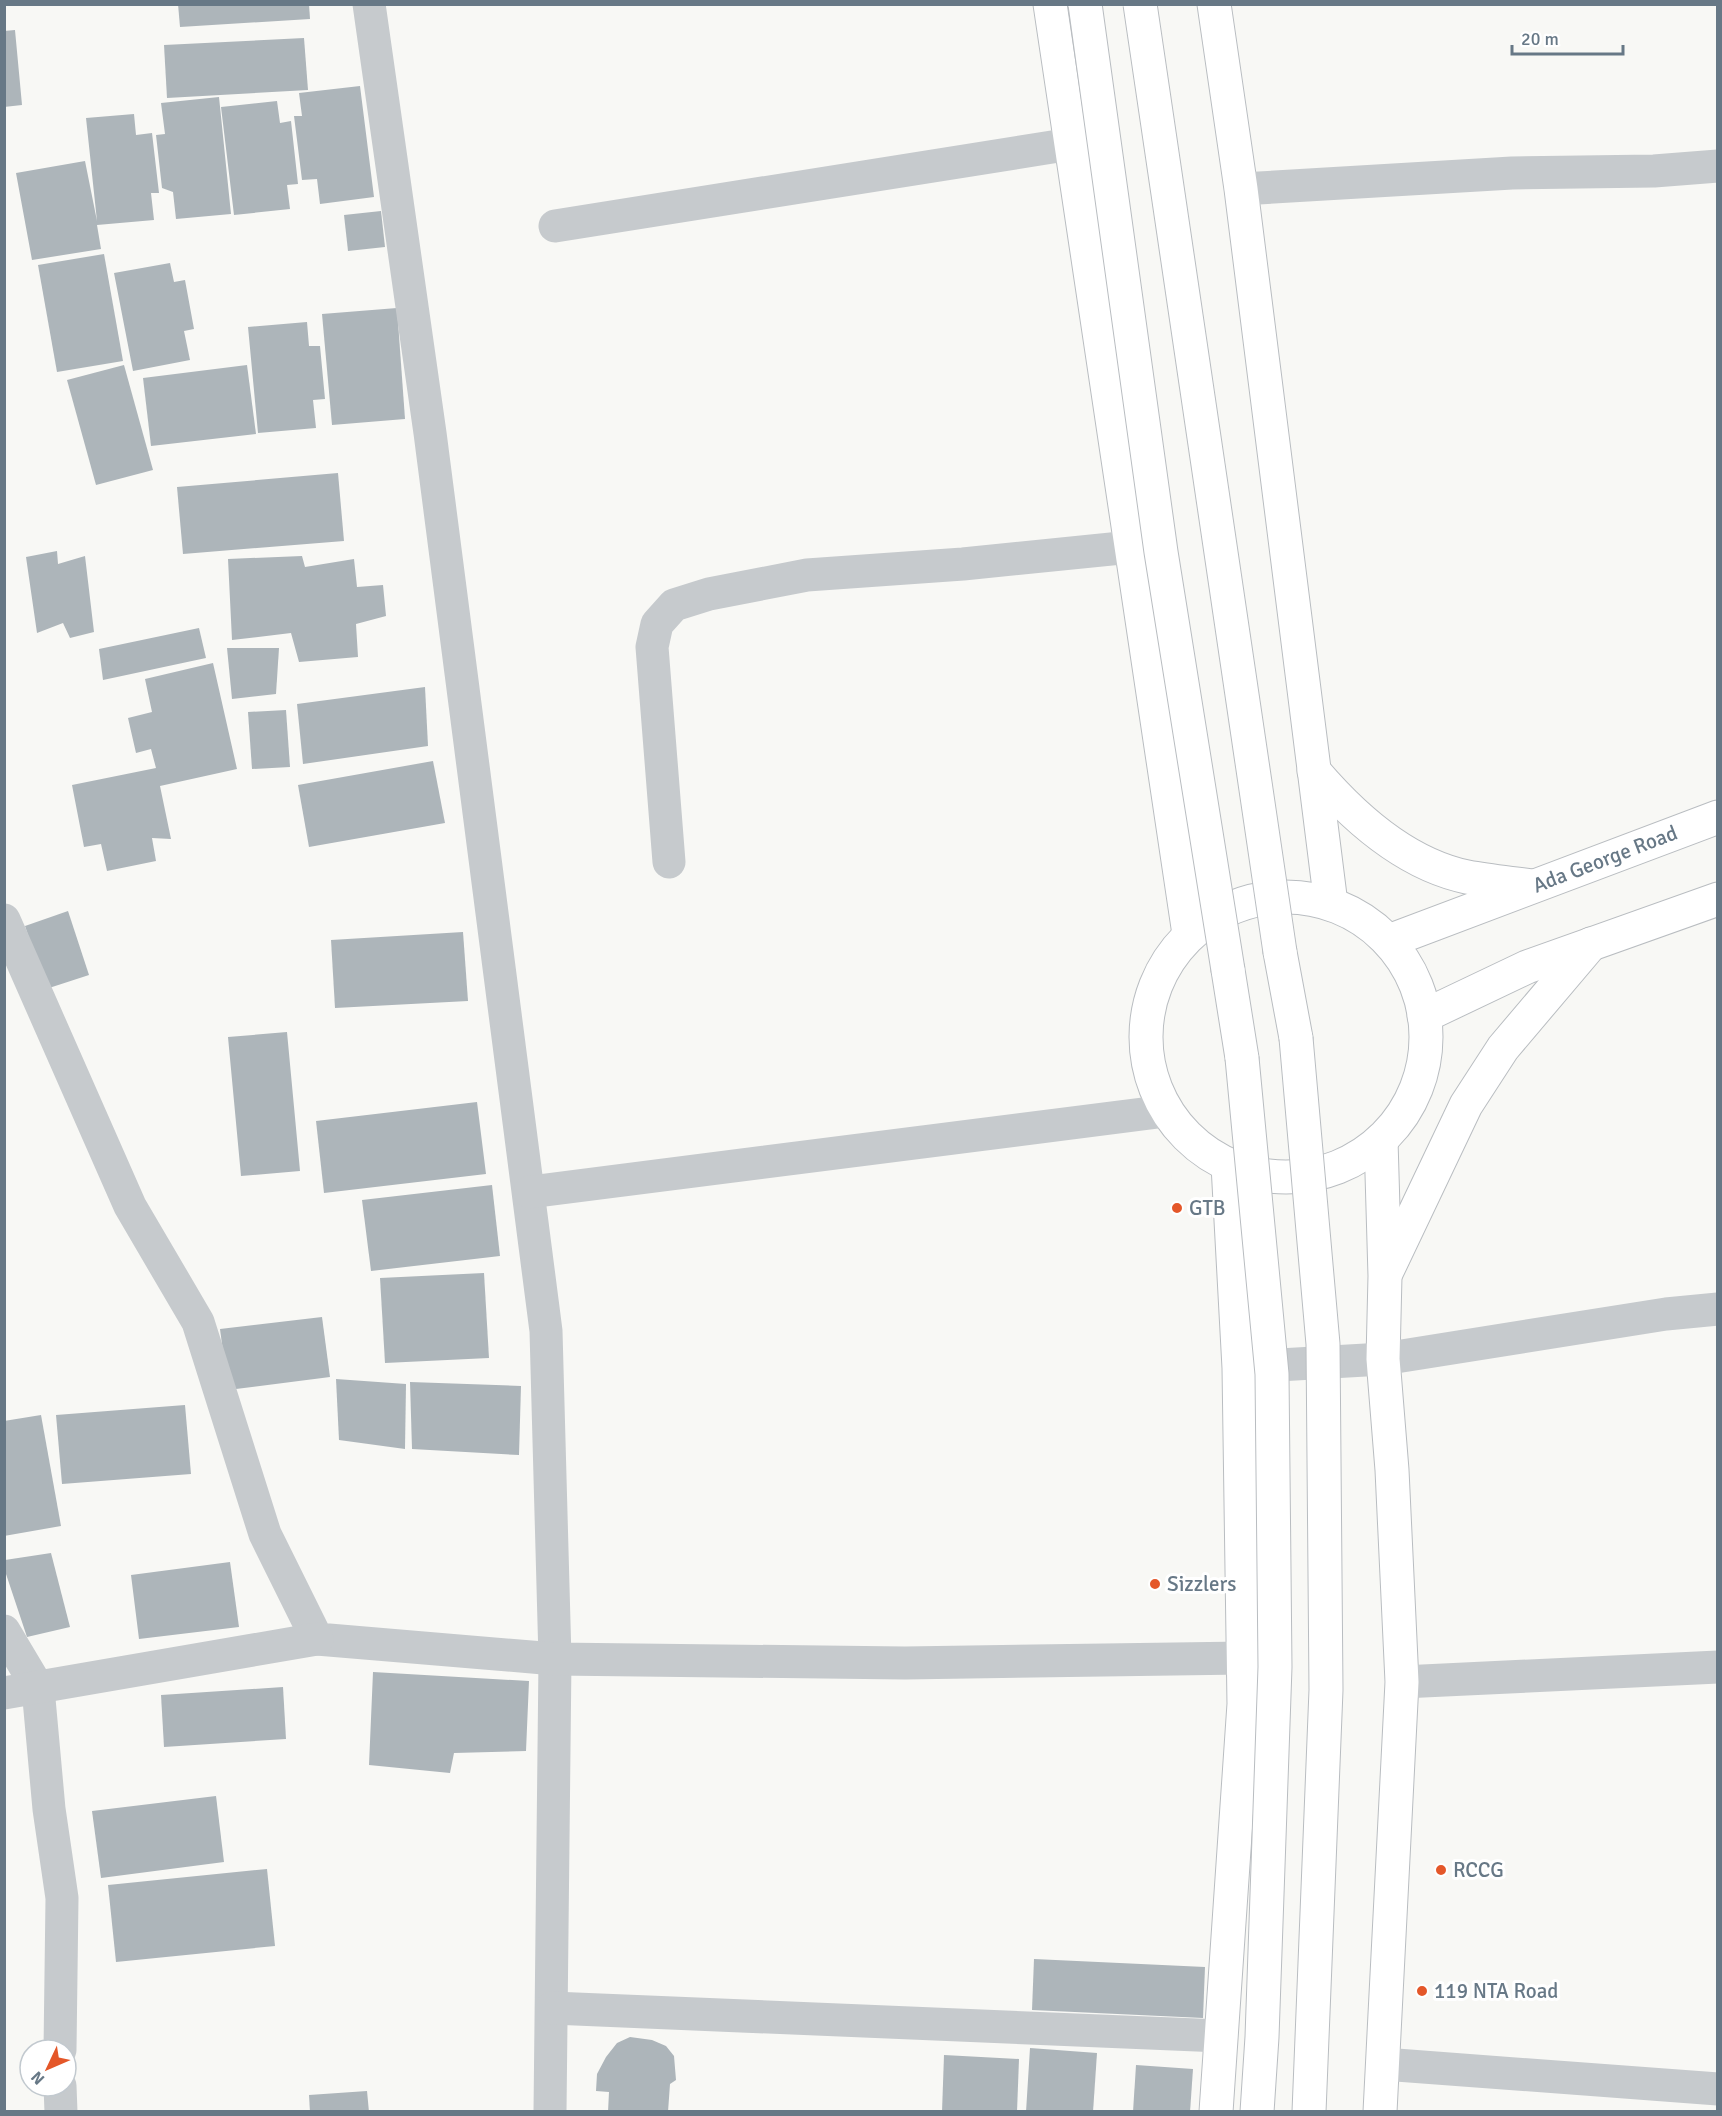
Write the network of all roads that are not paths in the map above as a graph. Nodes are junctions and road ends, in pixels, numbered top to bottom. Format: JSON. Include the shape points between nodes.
{"nodes":[{"id":1,"x":369,"y":4,"type":"edge"},
{"id":2,"x":1050,"y":4,"type":"edge"},
{"id":3,"x":1085,"y":4,"type":"edge"},
{"id":4,"x":1140,"y":4,"type":"edge"},
{"id":5,"x":1214,"y":4,"type":"edge"},
{"id":6,"x":1071,"y":144,"type":"junction"},
{"id":7,"x":1718,"y":166,"type":"edge"},
{"id":8,"x":1241,"y":189,"type":"junction"},
{"id":9,"x":555,"y":226,"type":"dead end"},
{"id":10,"x":1131,"y":547,"type":"junction"},
{"id":11,"x":1314,"y":771,"type":"junction"},
{"id":12,"x":1718,"y":817,"type":"edge"},
{"id":13,"x":669,"y":862,"type":"dead end"},
{"id":14,"x":1533,"y":886,"type":"junction"},
{"id":15,"x":1718,"y":899,"type":"edge"},
{"id":16,"x":1331,"y":904,"type":"junction"},
{"id":17,"x":4,"y":920,"type":"edge"},
{"id":18,"x":1189,"y":934,"type":"junction"},
{"id":19,"x":1389,"y":941,"type":"junction"},
{"id":20,"x":1591,"y":944,"type":"junction"},
{"id":21,"x":1424,"y":1016,"type":"junction"},
{"id":22,"x":1166,"y":1111,"type":"junction"},
{"id":23,"x":1382,"y":1140,"type":"junction"},
{"id":24,"x":1228,"y":1165,"type":"junction"},
{"id":25,"x":530,"y":1192,"type":"junction"},
{"id":26,"x":1384,"y":1276,"type":"junction"},
{"id":27,"x":1718,"y":1309,"type":"edge"},
{"id":28,"x":1383,"y":1359,"type":"junction"},
{"id":29,"x":1239,"y":1368,"type":"junction"},
{"id":30,"x":4,"y":1631,"type":"edge"},
{"id":31,"x":316,"y":1639,"type":"junction"},
{"id":32,"x":1244,"y":1658,"type":"junction"},
{"id":33,"x":555,"y":1659,"type":"junction"},
{"id":34,"x":1718,"y":1667,"type":"edge"},
{"id":35,"x":1402,"y":1682,"type":"junction"},
{"id":36,"x":38,"y":1688,"type":"junction"},
{"id":37,"x":4,"y":1693,"type":"edge"},
{"id":38,"x":552,"y":2008,"type":"junction"},
{"id":39,"x":1221,"y":2036,"type":"junction"},
{"id":40,"x":60,"y":2038,"type":"edge"},
{"id":41,"x":1383,"y":2064,"type":"junction"},
{"id":42,"x":1718,"y":2089,"type":"edge"},
{"id":43,"x":550,"y":2112,"type":"edge"},
{"id":44,"x":1216,"y":2112,"type":"edge"},
{"id":45,"x":1257,"y":2112,"type":"edge"},
{"id":46,"x":1309,"y":2112,"type":"edge"},
{"id":47,"x":1380,"y":2112,"type":"edge"}],
"edges":[{"from":1,"to":25,"type":"street"},
{"from":2,"to":6,"type":"main road"},
{"from":3,"to":45,"type":"main road","bridge":true,"via":[[1161,552],[1242,1058],[1272,1374],[1275,1667]]},
{"from":4,"to":46,"type":"main road","bridge":true,"via":[[1296,1038],[1323,1344],[1326,1690]]},
{"from":5,"to":8,"type":"main road"},
{"from":6,"to":9,"type":"street"},
{"from":6,"to":10,"type":"main road"},
{"from":7,"to":8,"type":"street"},
{"from":8,"to":11,"type":"main road"},
{"from":10,"to":13,"type":"street","via":[[807,575],[674,604],[657,624],[651,647]]},
{"from":10,"to":18,"type":"main road"},
{"from":11,"to":14,"type":"main road","via":[[1371,829],[1430,864],[1467,877]]},
{"from":11,"to":16,"type":"main road"},
{"from":12,"to":14,"type":"main road","name":"Ada George Road"},
{"from":14,"to":19,"type":"main road","name":"Ada George Road"},
{"from":15,"to":20,"type":"main road"},
{"from":16,"to":18,"type":"main road","via":[[1290,896],[1263,898],[1236,905]]},
{"from":16,"to":19,"type":"main road","via":[[1368,923]]},
{"from":17,"to":31,"type":"street","via":[[130,1206],[198,1322],[265,1533]]},
{"from":18,"to":22,"type":"main road","via":[[1158,978],[1145,1031],[1154,1086]]},
{"from":19,"to":21,"type":"main road","via":[[1417,988]]},
{"from":20,"to":21,"type":"main road","via":[[1527,967]]},
{"from":20,"to":26,"type":"main road","via":[[1503,1048],[1466,1105]]},
{"from":21,"to":23,"type":"main road","via":[[1427,1043],[1414,1096]]},
{"from":22,"to":24,"type":"main road","via":[[1183,1132]]},
{"from":22,"to":25,"type":"street"},
{"from":23,"to":24,"type":"main road","via":[[1352,1161],[1308,1176],[1281,1178]]},
{"from":23,"to":26,"type":"main road"},
{"from":24,"to":29,"type":"main road"},
{"from":25,"to":33,"type":"street","via":[[546,1331]]},
{"from":26,"to":28,"type":"main road"},
{"from":27,"to":28,"type":"street"},
{"from":28,"to":29,"type":"street"},
{"from":28,"to":35,"type":"main road"},
{"from":29,"to":32,"type":"main road"},
{"from":30,"to":36,"type":"street"},
{"from":31,"to":33,"type":"street"},
{"from":31,"to":36,"type":"street"},
{"from":32,"to":33,"type":"street","via":[[905,1663]]},
{"from":32,"to":39,"type":"main road"},
{"from":33,"to":38,"type":"street"},
{"from":34,"to":35,"type":"street"},
{"from":35,"to":41,"type":"main road"},
{"from":36,"to":37,"type":"street"},
{"from":36,"to":40,"type":"street","via":[[62,1898]]},
{"from":38,"to":39,"type":"street"},
{"from":38,"to":43,"type":"street"},
{"from":39,"to":44,"type":"main road"},
{"from":41,"to":42,"type":"street"},
{"from":41,"to":47,"type":"main road"}]}
